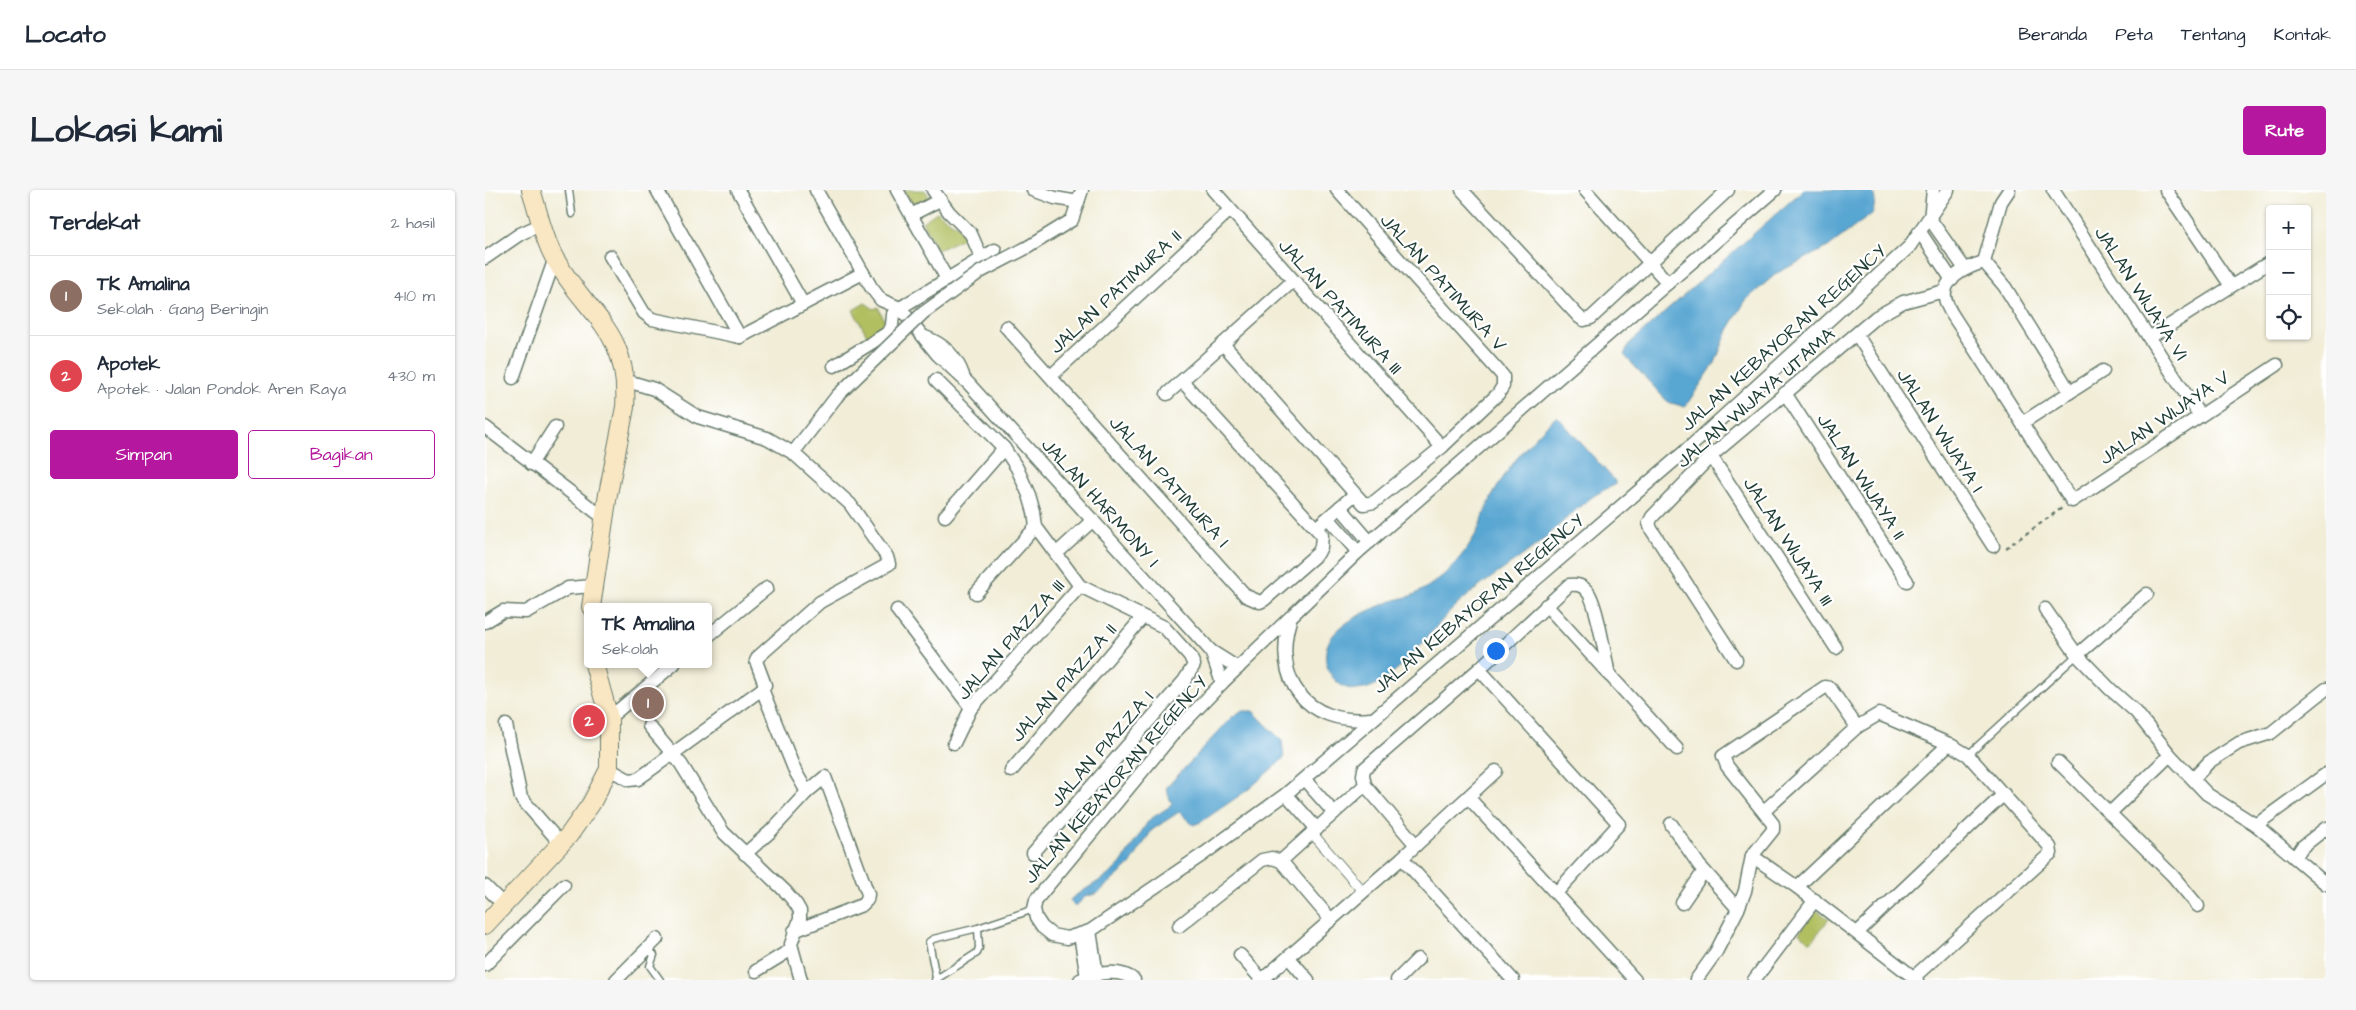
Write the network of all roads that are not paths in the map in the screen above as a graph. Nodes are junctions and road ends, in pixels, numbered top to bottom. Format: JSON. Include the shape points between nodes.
{"nodes":[{"id":1,"x":532,"y":190,"type":"edge"},
{"id":2,"x":569,"y":190,"type":"edge"},
{"id":3,"x":657,"y":190,"type":"edge"},
{"id":4,"x":739,"y":190,"type":"edge"},
{"id":5,"x":816,"y":190,"type":"edge"},
{"id":6,"x":897,"y":190,"type":"edge"},
{"id":7,"x":1033,"y":190,"type":"edge"},
{"id":8,"x":1213,"y":190,"type":"edge"},
{"id":9,"x":1337,"y":190,"type":"edge"},
{"id":10,"x":1462,"y":190,"type":"edge"},
{"id":11,"x":1585,"y":190,"type":"edge"},
{"id":12,"x":1775,"y":190,"type":"edge"},
{"id":13,"x":1933,"y":190,"type":"edge"},
{"id":14,"x":1948,"y":190,"type":"edge"},
{"id":15,"x":2009,"y":190,"type":"edge"},
{"id":16,"x":2053,"y":190,"type":"edge"},
{"id":17,"x":2166,"y":190,"type":"edge"},
{"id":18,"x":1721,"y":192,"type":"edge"},
{"id":19,"x":933,"y":196,"type":"edge"},
{"id":20,"x":1080,"y":196,"type":"edge"},
{"id":21,"x":1230,"y":210,"type":"junction"},
{"id":22,"x":572,"y":214,"type":"dead end"},
{"id":23,"x":911,"y":215,"type":"junction"},
{"id":24,"x":1930,"y":219,"type":"junction"},
{"id":25,"x":541,"y":224,"type":"junction"},
{"id":26,"x":1920,"y":232,"type":"junction"},
{"id":27,"x":995,"y":250,"type":"dead end"},
{"id":28,"x":610,"y":256,"type":"dead end"},
{"id":29,"x":981,"y":257,"type":"junction"},
{"id":30,"x":485,"y":258,"type":"edge"},
{"id":31,"x":555,"y":258,"type":"junction"},
{"id":32,"x":1984,"y":262,"type":"junction"},
{"id":33,"x":1652,"y":264,"type":"junction"},
{"id":34,"x":2266,"y":264,"type":"edge"},
{"id":35,"x":1965,"y":269,"type":"junction"},
{"id":36,"x":863,"y":273,"type":"junction"},
{"id":37,"x":947,"y":278,"type":"junction"},
{"id":38,"x":1952,"y":280,"type":"junction"},
{"id":39,"x":1293,"y":281,"type":"junction"},
{"id":40,"x":1668,"y":283,"type":"junction"},
{"id":41,"x":2231,"y":286,"type":"junction"},
{"id":42,"x":1944,"y":291,"type":"junction"},
{"id":43,"x":803,"y":304,"type":"junction"},
{"id":44,"x":900,"y":308,"type":"junction"},
{"id":45,"x":1006,"y":327,"type":"dead end"},
{"id":46,"x":1857,"y":335,"type":"junction"},
{"id":47,"x":740,"y":337,"type":"junction"},
{"id":48,"x":2149,"y":338,"type":"junction"},
{"id":49,"x":1223,"y":344,"type":"junction"},
{"id":50,"x":2277,"y":365,"type":"dead end"},
{"id":51,"x":835,"y":366,"type":"dead end"},
{"id":52,"x":2103,"y":370,"type":"dead end"},
{"id":53,"x":1051,"y":376,"type":"junction"},
{"id":54,"x":513,"y":378,"type":"dead end"},
{"id":55,"x":625,"y":380,"type":"junction"},
{"id":56,"x":936,"y":380,"type":"dead end"},
{"id":57,"x":1182,"y":381,"type":"junction"},
{"id":58,"x":2070,"y":392,"type":"junction"},
{"id":59,"x":1785,"y":393,"type":"junction"},
{"id":60,"x":1167,"y":394,"type":"dead end"},
{"id":61,"x":2200,"y":416,"type":"junction"},
{"id":62,"x":2022,"y":422,"type":"junction"},
{"id":63,"x":555,"y":427,"type":"dead end"},
{"id":64,"x":486,"y":431,"type":"edge"},
{"id":65,"x":1442,"y":446,"type":"junction"},
{"id":66,"x":1004,"y":448,"type":"junction"},
{"id":67,"x":793,"y":453,"type":"junction"},
{"id":68,"x":1711,"y":456,"type":"junction"},
{"id":69,"x":531,"y":464,"type":"junction"},
{"id":70,"x":1354,"y":495,"type":"junction"},
{"id":71,"x":1340,"y":507,"type":"junction"},
{"id":72,"x":945,"y":516,"type":"dead end"},
{"id":73,"x":604,"y":518,"type":"junction"},
{"id":74,"x":1328,"y":518,"type":"junction"},
{"id":75,"x":1093,"y":520,"type":"junction"},
{"id":76,"x":1036,"y":527,"type":"junction"},
{"id":77,"x":1316,"y":528,"type":"junction"},
{"id":78,"x":1370,"y":542,"type":"junction"},
{"id":79,"x":1993,"y":546,"type":"road end"},
{"id":80,"x":1358,"y":552,"type":"junction"},
{"id":81,"x":1056,"y":554,"type":"junction"},
{"id":82,"x":1907,"y":581,"type":"dead end"},
{"id":83,"x":593,"y":586,"type":"junction"},
{"id":84,"x":1080,"y":586,"type":"junction"},
{"id":85,"x":767,"y":588,"type":"dead end"},
{"id":86,"x":976,"y":593,"type":"dead end"},
{"id":87,"x":2147,"y":594,"type":"dead end"},
{"id":88,"x":591,"y":603,"type":"edge"},
{"id":89,"x":1546,"y":606,"type":"junction"},
{"id":90,"x":2045,"y":608,"type":"dead end"},
{"id":91,"x":897,"y":610,"type":"dead end"},
{"id":92,"x":1143,"y":618,"type":"junction"},
{"id":93,"x":1290,"y":620,"type":"junction"},
{"id":94,"x":485,"y":622,"type":"edge"},
{"id":95,"x":712,"y":633,"type":"edge"},
{"id":96,"x":1836,"y":648,"type":"dead end"},
{"id":97,"x":1211,"y":651,"type":"junction"},
{"id":98,"x":2077,"y":655,"type":"junction"},
{"id":99,"x":1736,"y":660,"type":"dead end"},
{"id":100,"x":595,"y":668,"type":"edge"},
{"id":101,"x":669,"y":668,"type":"edge"},
{"id":102,"x":1238,"y":668,"type":"junction"},
{"id":103,"x":1479,"y":669,"type":"junction"},
{"id":104,"x":1609,"y":675,"type":"junction"},
{"id":105,"x":1222,"y":683,"type":"junction"},
{"id":106,"x":2326,"y":689,"type":"edge"},
{"id":107,"x":762,"y":690,"type":"junction"},
{"id":108,"x":971,"y":708,"type":"junction"},
{"id":109,"x":609,"y":718,"type":"junction"},
{"id":110,"x":1370,"y":719,"type":"junction"},
{"id":111,"x":506,"y":726,"type":"dead end"},
{"id":112,"x":649,"y":726,"type":"dead end"},
{"id":113,"x":1857,"y":727,"type":"junction"},
{"id":114,"x":954,"y":743,"type":"dead end"},
{"id":115,"x":1949,"y":744,"type":"junction"},
{"id":116,"x":1677,"y":750,"type":"dead end"},
{"id":117,"x":672,"y":753,"type":"junction"},
{"id":118,"x":1968,"y":755,"type":"junction"},
{"id":119,"x":2170,"y":755,"type":"junction"},
{"id":120,"x":2058,"y":762,"type":"dead end"},
{"id":121,"x":609,"y":769,"type":"junction"},
{"id":122,"x":1011,"y":771,"type":"dead end"},
{"id":123,"x":1496,"y":771,"type":"dead end"},
{"id":124,"x":2326,"y":774,"type":"edge"},
{"id":125,"x":1304,"y":779,"type":"junction"},
{"id":126,"x":2193,"y":779,"type":"junction"},
{"id":127,"x":1365,"y":785,"type":"junction"},
{"id":128,"x":807,"y":792,"type":"junction"},
{"id":129,"x":1285,"y":794,"type":"junction"},
{"id":130,"x":2004,"y":794,"type":"junction"},
{"id":131,"x":1468,"y":797,"type":"junction"},
{"id":132,"x":1764,"y":811,"type":"junction"},
{"id":133,"x":1334,"y":813,"type":"junction"},
{"id":134,"x":2110,"y":813,"type":"junction"},
{"id":135,"x":1671,"y":824,"type":"dead end"},
{"id":136,"x":2256,"y":825,"type":"junction"},
{"id":137,"x":2326,"y":828,"type":"edge"},
{"id":138,"x":1315,"y":831,"type":"junction"},
{"id":139,"x":561,"y":844,"type":"junction"},
{"id":140,"x":1416,"y":845,"type":"junction"},
{"id":141,"x":1033,"y":853,"type":"dead end"},
{"id":142,"x":745,"y":854,"type":"junction"},
{"id":143,"x":1752,"y":856,"type":"junction"},
{"id":144,"x":1402,"y":858,"type":"junction"},
{"id":145,"x":2295,"y":858,"type":"junction"},
{"id":146,"x":1281,"y":861,"type":"junction"},
{"id":147,"x":1704,"y":870,"type":"junction"},
{"id":148,"x":2326,"y":884,"type":"edge"},
{"id":149,"x":564,"y":885,"type":"dead end"},
{"id":150,"x":485,"y":886,"type":"edge"},
{"id":151,"x":1797,"y":887,"type":"junction"},
{"id":152,"x":1363,"y":892,"type":"junction"},
{"id":153,"x":1556,"y":893,"type":"junction"},
{"id":154,"x":1815,"y":900,"type":"junction"},
{"id":155,"x":1682,"y":903,"type":"dead end"},
{"id":156,"x":504,"y":905,"type":"junction"},
{"id":157,"x":2198,"y":906,"type":"dead end"},
{"id":158,"x":1034,"y":909,"type":"junction"},
{"id":159,"x":1738,"y":909,"type":"junction"},
{"id":160,"x":1331,"y":920,"type":"junction"},
{"id":161,"x":485,"y":925,"type":"edge"},
{"id":162,"x":1179,"y":926,"type":"dead end"},
{"id":163,"x":978,"y":928,"type":"junction"},
{"id":164,"x":1085,"y":933,"type":"junction"},
{"id":165,"x":1857,"y":933,"type":"junction"},
{"id":166,"x":657,"y":939,"type":"dead end"},
{"id":167,"x":792,"y":941,"type":"junction"},
{"id":168,"x":647,"y":948,"type":"junction"},
{"id":169,"x":1240,"y":955,"type":"dead end"},
{"id":170,"x":1289,"y":958,"type":"junction"},
{"id":171,"x":1418,"y":959,"type":"dead end"},
{"id":172,"x":485,"y":965,"type":"edge"},
{"id":173,"x":756,"y":971,"type":"dead end"},
{"id":174,"x":1088,"y":977,"type":"edge"},
{"id":175,"x":936,"y":979,"type":"edge"},
{"id":176,"x":1915,"y":979,"type":"edge"},
{"id":177,"x":616,"y":980,"type":"edge"},
{"id":178,"x":660,"y":980,"type":"edge"},
{"id":179,"x":801,"y":980,"type":"edge"},
{"id":180,"x":1134,"y":980,"type":"edge"},
{"id":181,"x":1262,"y":980,"type":"edge"},
{"id":182,"x":1308,"y":980,"type":"edge"},
{"id":183,"x":1397,"y":980,"type":"edge"},
{"id":184,"x":1513,"y":980,"type":"edge"},
{"id":185,"x":1635,"y":980,"type":"edge"},
{"id":186,"x":1696,"y":980,"type":"edge"},
{"id":187,"x":1754,"y":980,"type":"edge"}],
"edges":[{"from":1,"to":25,"type":"main road"},
{"from":2,"to":22,"type":"lane"},
{"from":3,"to":47,"type":"street"},
{"from":4,"to":43,"type":"street"},
{"from":5,"to":36,"type":"street","name":"JALAN HARMONY I"},
{"from":6,"to":23,"type":"street"},
{"from":7,"to":20,"type":"street","via":[[1055,198]]},
{"from":8,"to":21,"type":"street","name":"JALAN PATIMURA III"},
{"from":9,"to":65,"type":"street","name":"JALAN PATIMURA V","via":[[1503,376],[1503,386],[1497,394]]},
{"from":10,"to":33,"type":"street","via":[[1584,320],[1591,318]]},
{"from":11,"to":33,"type":"street"},
{"from":12,"to":40,"type":"street","name":"JALAN KEBAYORAN REGENCY"},
{"from":13,"to":24,"type":"street"},
{"from":14,"to":24,"type":"street","name":"JALAN KEBAYORAN REGENCY"},
{"from":15,"to":32,"type":"street","via":[[2001,202]]},
{"from":16,"to":48,"type":"street","name":"JALAN WIJAYA VI"},
{"from":17,"to":41,"type":"street"},
{"from":18,"to":33,"type":"street"},
{"from":19,"to":23,"type":"street"},
{"from":19,"to":29,"type":"street","via":[[971,234]]},
{"from":20,"to":67,"type":"street","bridge":true,"via":[[1072,220],[980,272],[923,313],[837,396]]},
{"from":21,"to":39,"type":"street","name":"JALAN PATIMURA III"},
{"from":21,"to":53,"type":"street","name":"JALAN PATIMURA II"},
{"from":23,"to":37,"type":"street"},
{"from":24,"to":26,"type":"street","name":"JALAN KEBAYORAN REGENCY"},
{"from":24,"to":35,"type":"street"},
{"from":25,"to":30,"type":"street"},
{"from":25,"to":31,"type":"main road"},
{"from":26,"to":38,"type":"street"},
{"from":26,"to":110,"type":"street","name":"JALAN KEBAYORAN REGENCY","via":[[1909,247],[1690,447]]},
{"from":27,"to":29,"type":"street"},
{"from":28,"to":47,"type":"street","via":[[644,313],[652,319]]},
{"from":29,"to":37,"type":"street"},
{"from":31,"to":54,"type":"street"},
{"from":31,"to":55,"type":"main road","via":[[615,341]]},
{"from":32,"to":35,"type":"street"},
{"from":32,"to":58,"type":"street","via":[[2005,287]]},
{"from":33,"to":40,"type":"street"},
{"from":34,"to":41,"type":"street"},
{"from":35,"to":38,"type":"street"},
{"from":36,"to":43,"type":"street"},
{"from":36,"to":44,"type":"street","name":"JALAN HARMONY I","via":[[881,300]]},
{"from":37,"to":44,"type":"street"},
{"from":38,"to":42,"type":"street"},
{"from":39,"to":49,"type":"street"},
{"from":39,"to":65,"type":"street","name":"JALAN PATIMURA III"},
{"from":40,"to":78,"type":"street","name":"JALAN KEBAYORAN REGENCY"},
{"from":41,"to":48,"type":"street"},
{"from":42,"to":46,"type":"street","name":"JALAN WIJAYA UTAMA","via":[[1903,302],[1876,317]]},
{"from":42,"to":62,"type":"street","via":[[1948,306],[1961,328]]},
{"from":43,"to":47,"type":"street"},
{"from":44,"to":51,"type":"street","via":[[893,314],[889,332]]},
{"from":44,"to":75,"type":"street","name":"JALAN HARMONY I","via":[[925,337],[940,343],[952,355],[963,378]]},
{"from":45,"to":53,"type":"street","name":"JALAN PATIMURA II"},
{"from":46,"to":59,"type":"street","name":"JALAN WIJAYA UTAMA"},
{"from":46,"to":79,"type":"street","name":"JALAN WIJAYA I"},
{"from":48,"to":61,"type":"street","name":"JALAN WIJAYA VI"},
{"from":49,"to":57,"type":"street"},
{"from":49,"to":70,"type":"street"},
{"from":50,"to":61,"type":"street","name":"JALAN WIJAYA V"},
{"from":52,"to":58,"type":"street"},
{"from":53,"to":77,"type":"street","name":"JALAN PATIMURA I","via":[[1246,596],[1256,602],[1265,600],[1318,554],[1322,541]]},
{"from":55,"to":67,"type":"street","via":[[655,389],[698,418],[767,438]]},
{"from":55,"to":73,"type":"main road","via":[[625,407]]},
{"from":56,"to":66,"type":"street"},
{"from":57,"to":60,"type":"street"},
{"from":57,"to":77,"type":"street"},
{"from":58,"to":62,"type":"street"},
{"from":59,"to":68,"type":"street","name":"JALAN WIJAYA UTAMA"},
{"from":59,"to":82,"type":"street","name":"JALAN WIJAYA II"},
{"from":61,"to":62,"type":"street","name":"JALAN WIJAYA V","via":[[2072,501]]},
{"from":63,"to":69,"type":"street"},
{"from":64,"to":69,"type":"street"},
{"from":65,"to":70,"type":"street","via":[[1369,505]]},
{"from":66,"to":72,"type":"street"},
{"from":66,"to":76,"type":"street","via":[[1029,495]]},
{"from":67,"to":107,"type":"street","via":[[850,504],[889,564],[820,602],[758,657],[756,661],[765,685]]},
{"from":68,"to":96,"type":"street","name":"JALAN WIJAYA III"},
{"from":68,"to":99,"type":"street","name":"JALAN WIJAYA UTAMA","via":[[1649,523]]},
{"from":69,"to":73,"type":"street"},
{"from":70,"to":71,"type":"street"},
{"from":71,"to":74,"type":"street"},
{"from":71,"to":78,"type":"street"},
{"from":73,"to":83,"type":"main road"},
{"from":74,"to":77,"type":"street"},
{"from":74,"to":80,"type":"street"},
{"from":75,"to":81,"type":"street"},
{"from":75,"to":97,"type":"street","name":"JALAN HARMONY I"},
{"from":76,"to":81,"type":"street"},
{"from":76,"to":86,"type":"street"},
{"from":78,"to":80,"type":"street","name":"JALAN KEBAYORAN REGENCY"},
{"from":80,"to":93,"type":"street","name":"JALAN KEBAYORAN REGENCY"},
{"from":81,"to":84,"type":"street"},
{"from":83,"to":88,"type":"main road"},
{"from":83,"to":94,"type":"street","via":[[568,588],[526,612],[503,611]]},
{"from":84,"to":92,"type":"street"},
{"from":84,"to":108,"type":"street","name":"JALAN PIAZZA III"},
{"from":85,"to":95,"type":"street"},
{"from":87,"to":98,"type":"street"},
{"from":89,"to":103,"type":"street"},
{"from":89,"to":104,"type":"street"},
{"from":89,"to":104,"type":"street","via":[[1572,584],[1578,584],[1587,591],[1592,599]]},
{"from":90,"to":98,"type":"street"},
{"from":91,"to":108,"type":"street"},
{"from":92,"to":122,"type":"street","name":"JALAN PIAZZA II"},
{"from":92,"to":141,"type":"street","name":"JALAN PIAZZA I","via":[[1164,627],[1194,665],[1184,681]]},
{"from":93,"to":102,"type":"street","name":"JALAN KEBAYORAN REGENCY"},
{"from":93,"to":110,"type":"street","via":[[1284,654],[1291,679],[1306,701],[1319,712],[1336,718]]},
{"from":97,"to":102,"type":"street","name":"JALAN HARMONY I"},
{"from":97,"to":105,"type":"street","name":"JALAN HARMONY I"},
{"from":98,"to":118,"type":"lane"},
{"from":98,"to":119,"type":"street","via":[[2136,712]]},
{"from":100,"to":109,"type":"main road"},
{"from":101,"to":109,"type":"street"},
{"from":102,"to":105,"type":"street","name":"JALAN KEBAYORAN REGENCY"},
{"from":103,"to":127,"type":"street","via":[[1364,769]]},
{"from":103,"to":153,"type":"street","via":[[1619,824]]},
{"from":104,"to":116,"type":"street"},
{"from":105,"to":158,"type":"street","name":"JALAN KEBAYORAN REGENCY","via":[[1174,733],[1098,824],[1036,900]]},
{"from":106,"to":126,"type":"street","via":[[2271,733],[2239,743],[2209,762]]},
{"from":107,"to":117,"type":"street"},
{"from":107,"to":128,"type":"street","via":[[795,771]]},
{"from":108,"to":114,"type":"street","name":"JALAN PIAZZA III"},
{"from":109,"to":121,"type":"main road"},
{"from":110,"to":125,"type":"street","name":"JALAN KEBAYORAN REGENCY"},
{"from":111,"to":139,"type":"street","via":[[521,798]]},
{"from":112,"to":117,"type":"street"},
{"from":113,"to":115,"type":"street","via":[[1879,714]]},
{"from":113,"to":132,"type":"street"},
{"from":113,"to":132,"type":"street","via":[[1830,688],[1825,687],[1724,755],[1727,766]]},
{"from":115,"to":118,"type":"street"},
{"from":115,"to":151,"type":"street"},
{"from":117,"to":121,"type":"street","via":[[634,780]]},
{"from":117,"to":142,"type":"street","via":[[723,832]]},
{"from":118,"to":130,"type":"street"},
{"from":119,"to":126,"type":"street"},
{"from":119,"to":134,"type":"street"},
{"from":120,"to":134,"type":"street"},
{"from":121,"to":139,"type":"main road","via":[[591,804]]},
{"from":123,"to":131,"type":"street"},
{"from":124,"to":136,"type":"street"},
{"from":125,"to":129,"type":"street","name":"JALAN KEBAYORAN REGENCY"},
{"from":125,"to":133,"type":"street"},
{"from":126,"to":136,"type":"street","via":[[2215,801]]},
{"from":127,"to":133,"type":"street"},
{"from":127,"to":140,"type":"street"},
{"from":128,"to":142,"type":"street","via":[[771,832]]},
{"from":128,"to":167,"type":"street","via":[[825,777],[868,897],[862,905]]},
{"from":129,"to":138,"type":"street"},
{"from":129,"to":164,"type":"street","name":"JALAN KEBAYORAN REGENCY","via":[[1205,853]]},
{"from":130,"to":165,"type":"street"},
{"from":130,"to":176,"type":"street","via":[[2051,852]]},
{"from":131,"to":140,"type":"street"},
{"from":131,"to":153,"type":"street"},
{"from":132,"to":143,"type":"street","via":[[1774,828]]},
{"from":133,"to":138,"type":"street"},
{"from":134,"to":157,"type":"street"},
{"from":135,"to":147,"type":"street"},
{"from":136,"to":145,"type":"street"},
{"from":137,"to":145,"type":"street","via":[[2302,847]]},
{"from":138,"to":146,"type":"street"},
{"from":138,"to":152,"type":"street"},
{"from":139,"to":156,"type":"main road"},
{"from":140,"to":144,"type":"street"},
{"from":142,"to":167,"type":"street","via":[[796,904],[801,914]]},
{"from":143,"to":151,"type":"street"},
{"from":143,"to":159,"type":"street"},
{"from":144,"to":152,"type":"street"},
{"from":144,"to":184,"type":"street"},
{"from":145,"to":148,"type":"street"},
{"from":146,"to":160,"type":"street"},
{"from":146,"to":162,"type":"street","via":[[1272,858],[1262,860]]},
{"from":147,"to":155,"type":"street"},
{"from":147,"to":159,"type":"street"},
{"from":149,"to":172,"type":"street"},
{"from":150,"to":156,"type":"street"},
{"from":151,"to":154,"type":"street"},
{"from":152,"to":160,"type":"street"},
{"from":153,"to":185,"type":"street"},
{"from":154,"to":165,"type":"street"},
{"from":154,"to":187,"type":"street"},
{"from":156,"to":161,"type":"main road"},
{"from":158,"to":163,"type":"lane"},
{"from":158,"to":164,"type":"street","name":"JALAN KEBAYORAN REGENCY","via":[[1042,928],[1052,935],[1067,938]]},
{"from":159,"to":186,"type":"street","via":[[1712,959]]},
{"from":160,"to":170,"type":"street"},
{"from":163,"to":175,"type":"lane","via":[[977,953]]},
{"from":163,"to":175,"type":"lane","via":[[929,942]]},
{"from":164,"to":174,"type":"street"},
{"from":165,"to":176,"type":"street"},
{"from":166,"to":168,"type":"street"},
{"from":167,"to":173,"type":"street"},
{"from":167,"to":179,"type":"street"},
{"from":168,"to":177,"type":"street"},
{"from":168,"to":178,"type":"lane","via":[[653,955],[650,966]]},
{"from":169,"to":181,"type":"street"},
{"from":170,"to":181,"type":"street"},
{"from":170,"to":182,"type":"street"},
{"from":171,"to":183,"type":"street"},
{"from":174,"to":180,"type":"street","via":[[1127,974]]}]}
